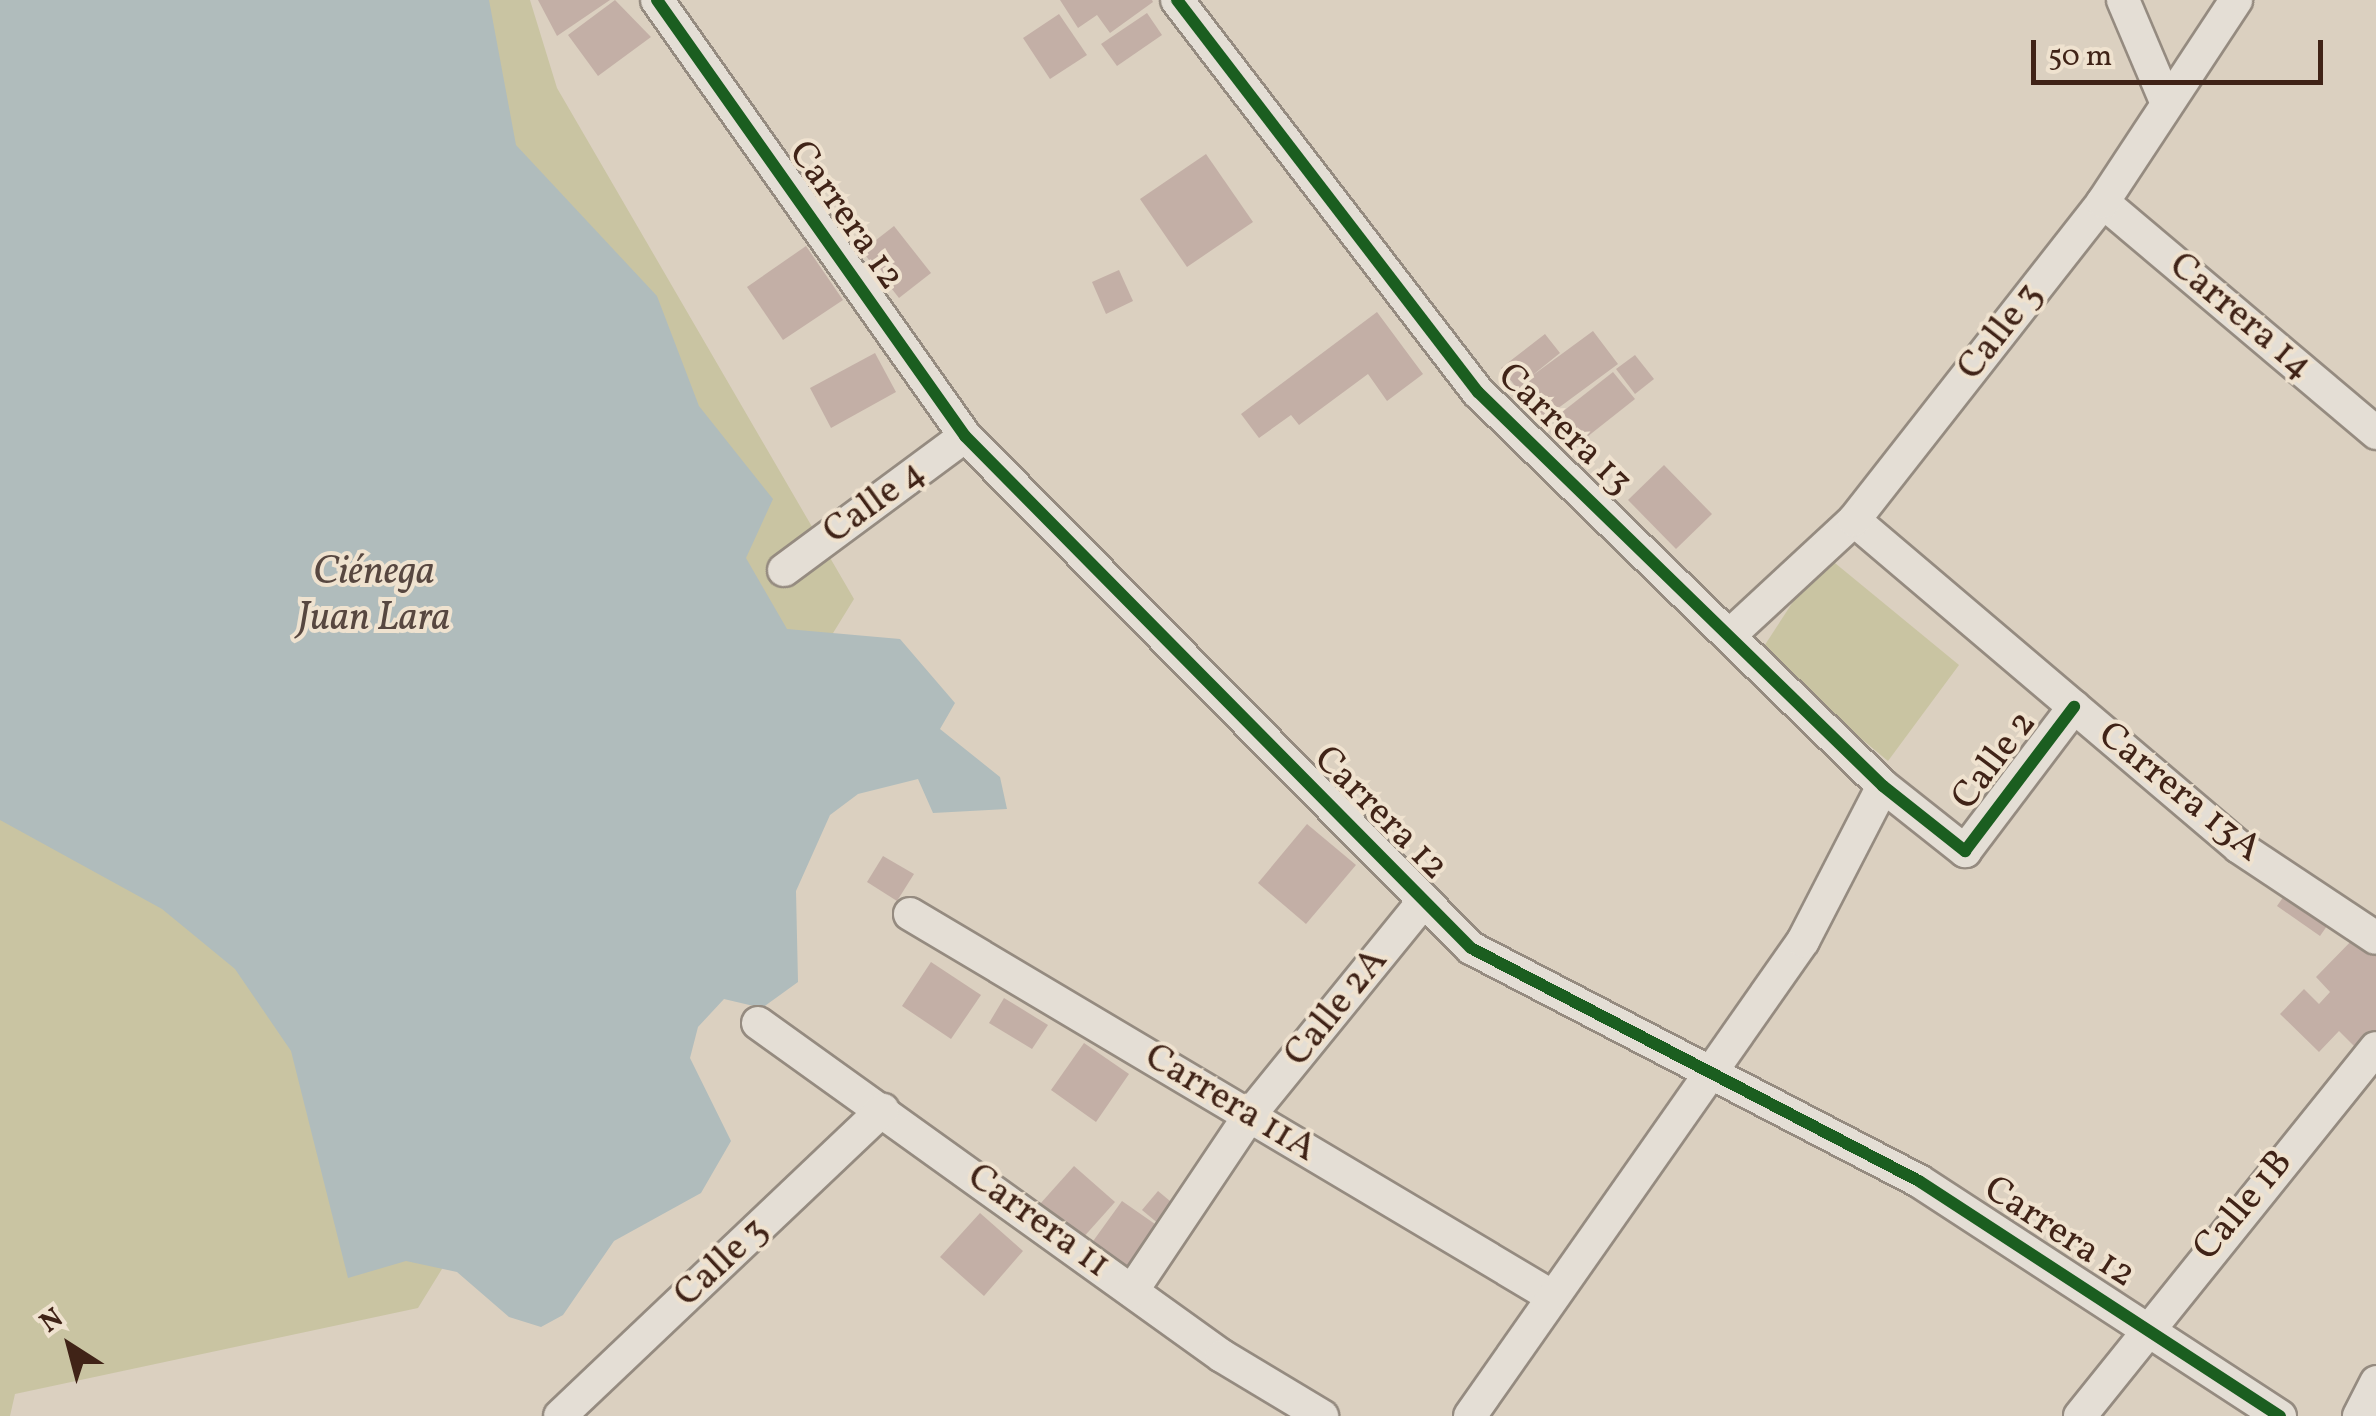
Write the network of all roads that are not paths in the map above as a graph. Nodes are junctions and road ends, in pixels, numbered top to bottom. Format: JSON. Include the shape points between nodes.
{"nodes":[{"id":1,"x":1177,"y":0,"type":"edge"},
{"id":2,"x":2122,"y":0,"type":"edge"},
{"id":3,"x":2236,"y":0,"type":"edge"},
{"id":4,"x":669,"y":4,"type":"edge"},
{"id":5,"x":2165,"y":99,"type":"junction"},
{"id":6,"x":2103,"y":202,"type":"junction"},
{"id":7,"x":2376,"y":433,"type":"edge"},
{"id":8,"x":965,"y":436,"type":"junction"},
{"id":9,"x":1854,"y":520,"type":"junction"},
{"id":10,"x":784,"y":570,"type":"dead end"},
{"id":11,"x":1730,"y":634,"type":"junction"},
{"id":12,"x":2074,"y":707,"type":"junction"},
{"id":13,"x":1882,"y":786,"type":"junction"},
{"id":14,"x":1965,"y":852,"type":"joint"},
{"id":15,"x":1424,"y":901,"type":"junction"},
{"id":16,"x":910,"y":914,"type":"dead end"},
{"id":17,"x":2376,"y":938,"type":"edge"},
{"id":18,"x":758,"y":1023,"type":"dead end"},
{"id":19,"x":2376,"y":1048,"type":"edge"},
{"id":20,"x":1708,"y":1079,"type":"junction"},
{"id":21,"x":883,"y":1110,"type":"junction"},
{"id":22,"x":1249,"y":1116,"type":"junction"},
{"id":23,"x":1132,"y":1290,"type":"junction"},
{"id":24,"x":1550,"y":1295,"type":"junction"},
{"id":25,"x":2146,"y":1325,"type":"junction"},
{"id":26,"x":2376,"y":1382,"type":"edge"},
{"id":27,"x":560,"y":1416,"type":"edge"},
{"id":28,"x":1322,"y":1416,"type":"edge"},
{"id":29,"x":1470,"y":1416,"type":"edge"},
{"id":30,"x":2080,"y":1416,"type":"edge"},
{"id":31,"x":2280,"y":1416,"type":"edge"},
{"id":32,"x":2360,"y":1416,"type":"edge"}],
"edges":[{"from":1,"to":11,"type":"street","name":"Carrera 13","via":[[1478,392]]},
{"from":2,"to":5,"type":"street"},
{"from":3,"to":5,"type":"street","name":"Calle 3"},
{"from":4,"to":8,"type":"street","name":"Carrera 12"},
{"from":5,"to":6,"type":"street","name":"Calle 3"},
{"from":6,"to":7,"type":"street","name":"Carrera 14"},
{"from":6,"to":9,"type":"street","name":"Calle 3"},
{"from":8,"to":10,"type":"street","name":"Calle 4"},
{"from":8,"to":15,"type":"street","name":"Carrera 12"},
{"from":9,"to":11,"type":"street","name":"Calle 3"},
{"from":9,"to":12,"type":"street","name":"Carrera 13A"},
{"from":11,"to":13,"type":"street","name":"Carrera 13"},
{"from":12,"to":14,"type":"street","name":"Calle 2"},
{"from":12,"to":17,"type":"street","name":"Carrera 13A","via":[[2238,847]]},
{"from":13,"to":14,"type":"street","name":"Carrera 13"},
{"from":13,"to":20,"type":"street","via":[[1802,941]]},
{"from":15,"to":20,"type":"street","name":"Carrera 12","via":[[1472,948]]},
{"from":15,"to":22,"type":"street","name":"Calle 2A"},
{"from":16,"to":22,"type":"street","name":"Carrera 11A"},
{"from":18,"to":21,"type":"street","name":"Carrera 11"},
{"from":19,"to":25,"type":"street","name":"Calle 1B"},
{"from":20,"to":24,"type":"street"},
{"from":20,"to":25,"type":"street","name":"Carrera 12","via":[[1919,1181]]},
{"from":21,"to":23,"type":"street","name":"Carrera 11"},
{"from":21,"to":27,"type":"street","name":"Calle 3"},
{"from":22,"to":23,"type":"street","name":"Calle 2A"},
{"from":22,"to":24,"type":"street","name":"Carrera 11A"},
{"from":23,"to":28,"type":"street","name":"Carrera 11"},
{"from":24,"to":29,"type":"street"},
{"from":25,"to":30,"type":"street","name":"Calle 1B"},
{"from":25,"to":31,"type":"street","name":"Carrera 12"},
{"from":26,"to":32,"type":"street"}]}
